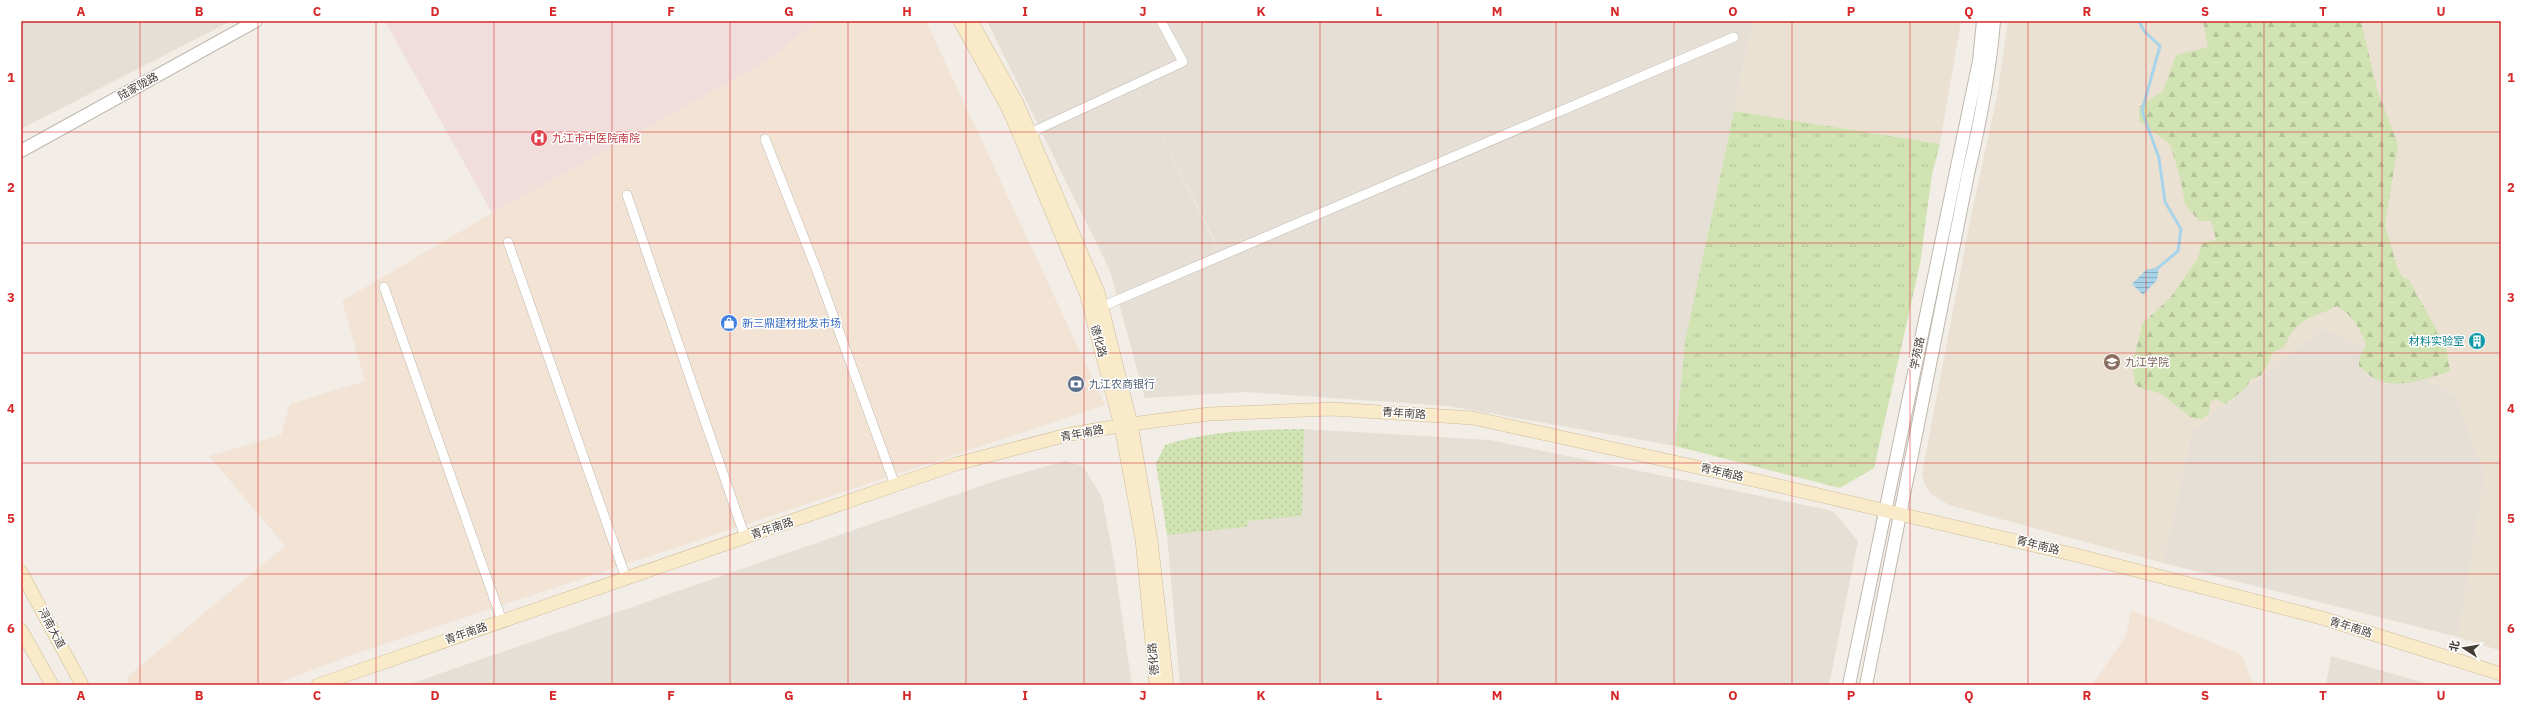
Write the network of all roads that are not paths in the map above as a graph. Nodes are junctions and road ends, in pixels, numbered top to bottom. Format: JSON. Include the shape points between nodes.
{"nodes":[{"id":1,"x":256,"y":21,"type":"edge"},
{"id":2,"x":960,"y":21,"type":"edge"},
{"id":3,"x":971,"y":21,"type":"edge"},
{"id":4,"x":1160,"y":21,"type":"edge"},
{"id":5,"x":1983,"y":21,"type":"edge"},
{"id":6,"x":1994,"y":21,"type":"edge"},
{"id":7,"x":1734,"y":37,"type":"dead end"},
{"id":8,"x":1030,"y":133,"type":"junction"},
{"id":9,"x":764,"y":139,"type":"dead end"},
{"id":10,"x":21,"y":151,"type":"edge"},
{"id":11,"x":627,"y":195,"type":"dead end"},
{"id":12,"x":508,"y":242,"type":"dead end"},
{"id":13,"x":384,"y":288,"type":"dead end"},
{"id":14,"x":1101,"y":307,"type":"junction"},
{"id":15,"x":1126,"y":425,"type":"junction"},
{"id":16,"x":895,"y":485,"type":"junction"},
{"id":17,"x":1884,"y":511,"type":"junction"},
{"id":18,"x":1901,"y":515,"type":"junction"},
{"id":19,"x":745,"y":537,"type":"junction"},
{"id":20,"x":21,"y":572,"type":"edge"},
{"id":21,"x":626,"y":578,"type":"junction"},
{"id":22,"x":502,"y":621,"type":"junction"},
{"id":23,"x":21,"y":630,"type":"edge"},
{"id":24,"x":2501,"y":674,"type":"edge"},
{"id":25,"x":52,"y":685,"type":"edge"},
{"id":26,"x":82,"y":685,"type":"edge"},
{"id":27,"x":318,"y":685,"type":"edge"},
{"id":28,"x":1156,"y":685,"type":"edge"},
{"id":29,"x":1167,"y":685,"type":"edge"},
{"id":30,"x":1849,"y":685,"type":"edge"},
{"id":31,"x":1866,"y":685,"type":"edge"}],
"edges":[{"from":1,"to":10,"type":"street","name":"陆家陇路"},
{"from":2,"to":15,"type":"main road","name":"德化路","via":[[1009,110],[1086,293]]},
{"from":3,"to":8,"type":"main road","name":"德化路","via":[[1017,103]]},
{"from":4,"to":8,"type":"street","via":[[1183,62]]},
{"from":5,"to":17,"type":"street","name":"学苑路","via":[[1980,61]]},
{"from":6,"to":18,"type":"street","name":"学苑路","via":[[1982,115]]},
{"from":7,"to":14,"type":"street"},
{"from":8,"to":14,"type":"main road","name":"德化路","via":[[1098,292]]},
{"from":9,"to":16,"type":"street","via":[[817,271]]},
{"from":11,"to":19,"type":"street"},
{"from":12,"to":21,"type":"street"},
{"from":13,"to":22,"type":"street"},
{"from":14,"to":15,"type":"main road","name":"德化路"},
{"from":15,"to":16,"type":"main road","name":"青年南路","via":[[1071,434],[956,464]]},
{"from":15,"to":17,"type":"main road","name":"青年南路","via":[[1209,414],[1332,409],[1473,418],[1715,470]]},
{"from":15,"to":28,"type":"main road","name":"德化路","via":[[1142,539]]},
{"from":15,"to":29,"type":"main road","name":"德化路","via":[[1151,540]]},
{"from":16,"to":19,"type":"main road","name":"青年南路"},
{"from":17,"to":18,"type":"main road","name":"青年南路"},
{"from":17,"to":30,"type":"street","name":"学苑路"},
{"from":18,"to":24,"type":"main road","name":"青年南路","via":[[2023,541],[2322,618]]},
{"from":18,"to":31,"type":"street","name":"学苑路"},
{"from":19,"to":21,"type":"main road","name":"青年南路"},
{"from":20,"to":26,"type":"main road","name":"浔南大道"},
{"from":21,"to":22,"type":"main road","name":"青年南路"},
{"from":22,"to":27,"type":"main road","name":"青年南路"},
{"from":23,"to":25,"type":"main road"}]}
